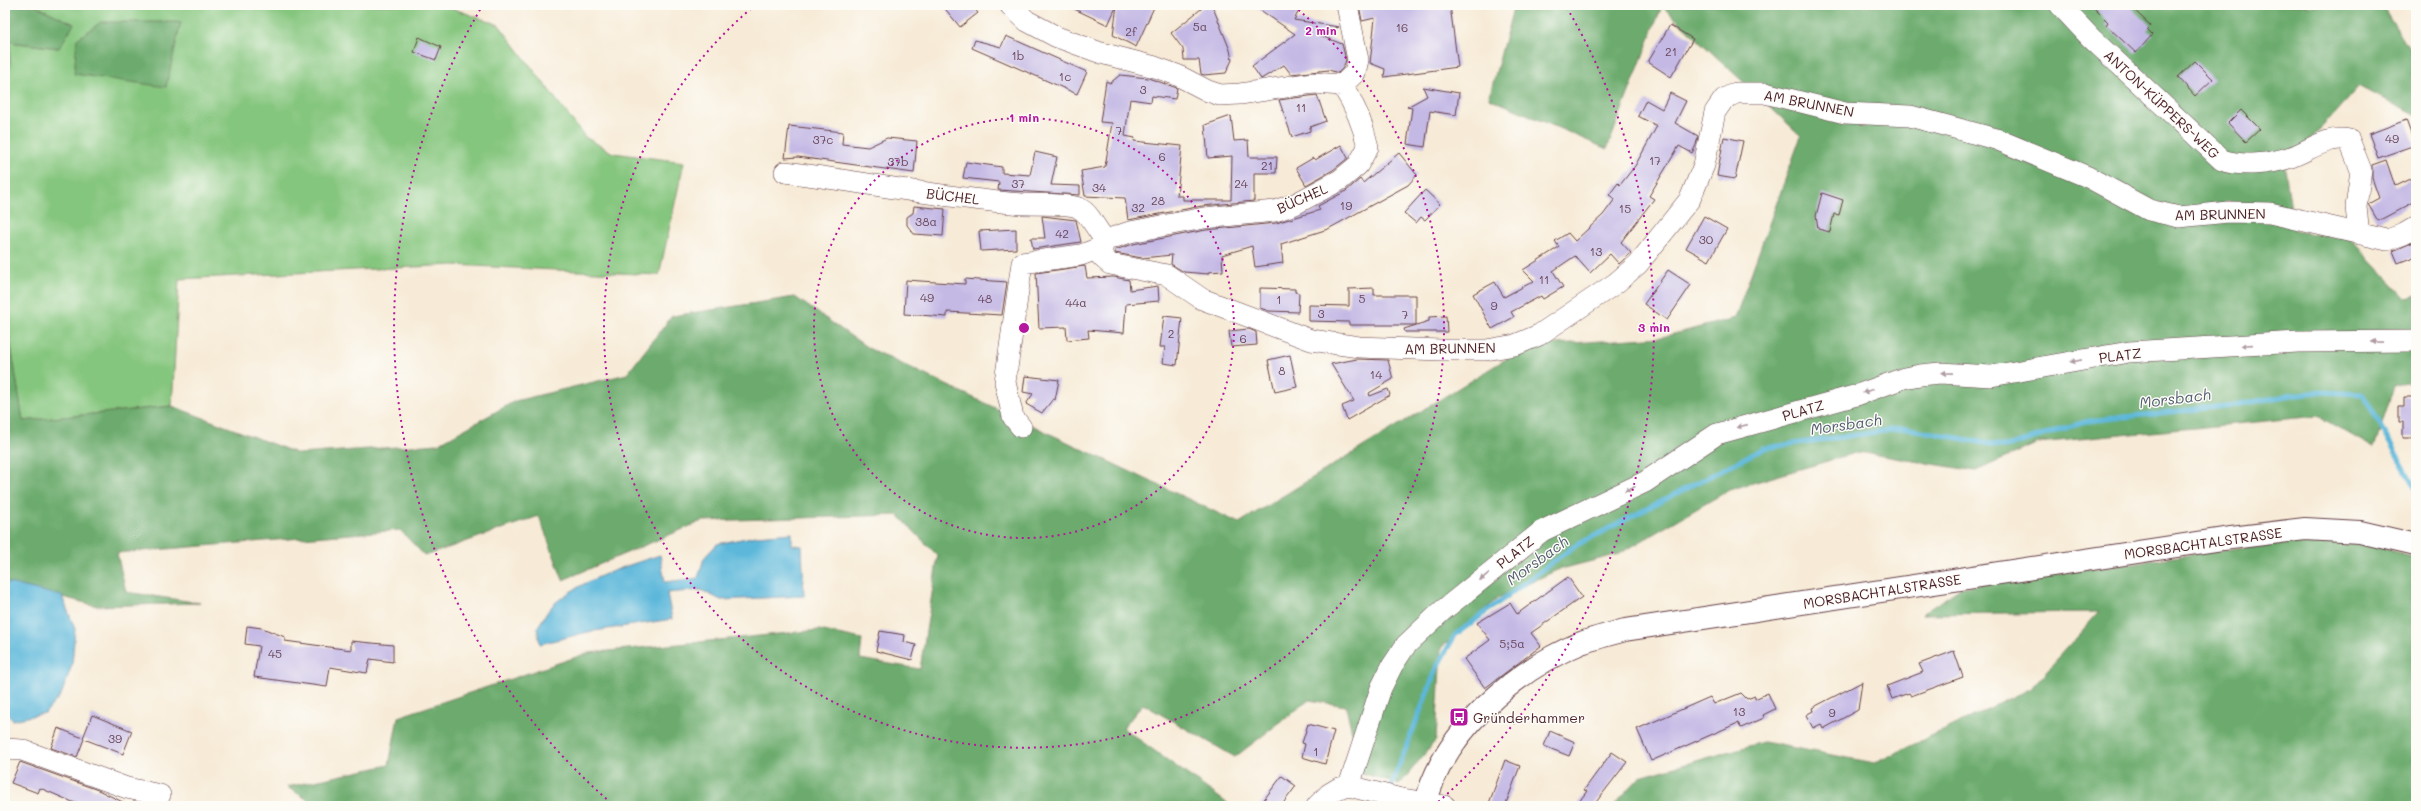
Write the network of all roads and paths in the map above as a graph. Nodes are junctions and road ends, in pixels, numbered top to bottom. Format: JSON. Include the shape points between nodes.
{"nodes":[{"id":1,"x":1010,"y":5,"type":"edge"},
{"id":2,"x":1347,"y":5,"type":"edge"},
{"id":3,"x":2060,"y":5,"type":"edge"},
{"id":4,"x":1342,"y":85,"type":"junction"},
{"id":5,"x":785,"y":172,"type":"dead end"},
{"id":6,"x":2416,"y":227,"type":"edge"},
{"id":7,"x":2360,"y":234,"type":"junction"},
{"id":8,"x":1104,"y":244,"type":"junction"},
{"id":9,"x":1168,"y":275,"type":"joint"},
{"id":10,"x":2416,"y":342,"type":"edge"},
{"id":11,"x":1021,"y":427,"type":"dead end"},
{"id":12,"x":2416,"y":545,"type":"edge"},
{"id":13,"x":5,"y":749,"type":"edge"},
{"id":14,"x":1349,"y":786,"type":"junction"},
{"id":15,"x":160,"y":795,"type":"dead end"},
{"id":16,"x":1432,"y":805,"type":"edge"},
{"id":17,"x":1317,"y":806,"type":"edge"}],
"edges":[{"from":1,"to":4,"type":"street","via":[[1027,21],[1058,37],[1101,53],[1155,67],[1220,94],[1240,94],[1313,83]]},
{"from":2,"to":4,"type":"street","via":[[1358,60],[1355,73]]},
{"from":3,"to":7,"type":"street","name":"ANTON-KÜPPERS-WEG","via":[[2091,38],[2222,160],[2243,165],[2290,158],[2339,138],[2349,140],[2360,170],[2356,207]]},
{"from":4,"to":8,"type":"street","name":"BÜCHEL","via":[[1363,125],[1368,147],[1358,165],[1340,180],[1275,211],[1204,218],[1130,232]]},
{"from":5,"to":8,"type":"street","name":"BÜCHEL","via":[[936,194],[1078,207],[1086,214]]},
{"from":6,"to":7,"type":"street","via":[[2387,240]]},
{"from":7,"to":9,"type":"street","name":"AM BRUNNEN","via":[[2270,213],[2228,212],[2179,218],[2149,210],[2088,176],[1996,139],[1910,116],[1845,113],[1765,93],[1736,93],[1724,99],[1715,112],[1704,165],[1690,199],[1638,264],[1616,284],[1539,335],[1515,345],[1486,350],[1441,350],[1359,347],[1311,340],[1202,299]]},
{"from":8,"to":9,"type":"street","name":"BÜCHEL","via":[[1102,257],[1110,264]]},
{"from":8,"to":11,"type":"street","name":"BÜCHEL","via":[[1081,255],[1022,263],[1005,382],[1013,417]]},
{"from":10,"to":14,"type":"street","name":"PLATZ","one_way":true,"via":[[2298,342],[2129,352],[1991,376],[1940,373],[1920,375],[1716,434],[1645,482],[1542,531],[1442,611],[1411,640],[1392,666],[1381,688]]},
{"from":12,"to":16,"type":"main road","name":"MORSBACHTALSTRASSE","via":[[2360,532],[2305,530],[2216,540],[1625,630],[1581,643],[1552,657],[1501,692],[1468,724],[1433,781]]},
{"from":13,"to":15,"type":"street","via":[[22,750],[127,788]]},
{"from":14,"to":16,"type":"street"},
{"from":14,"to":17,"type":"street","via":[[1329,794]]}]}
